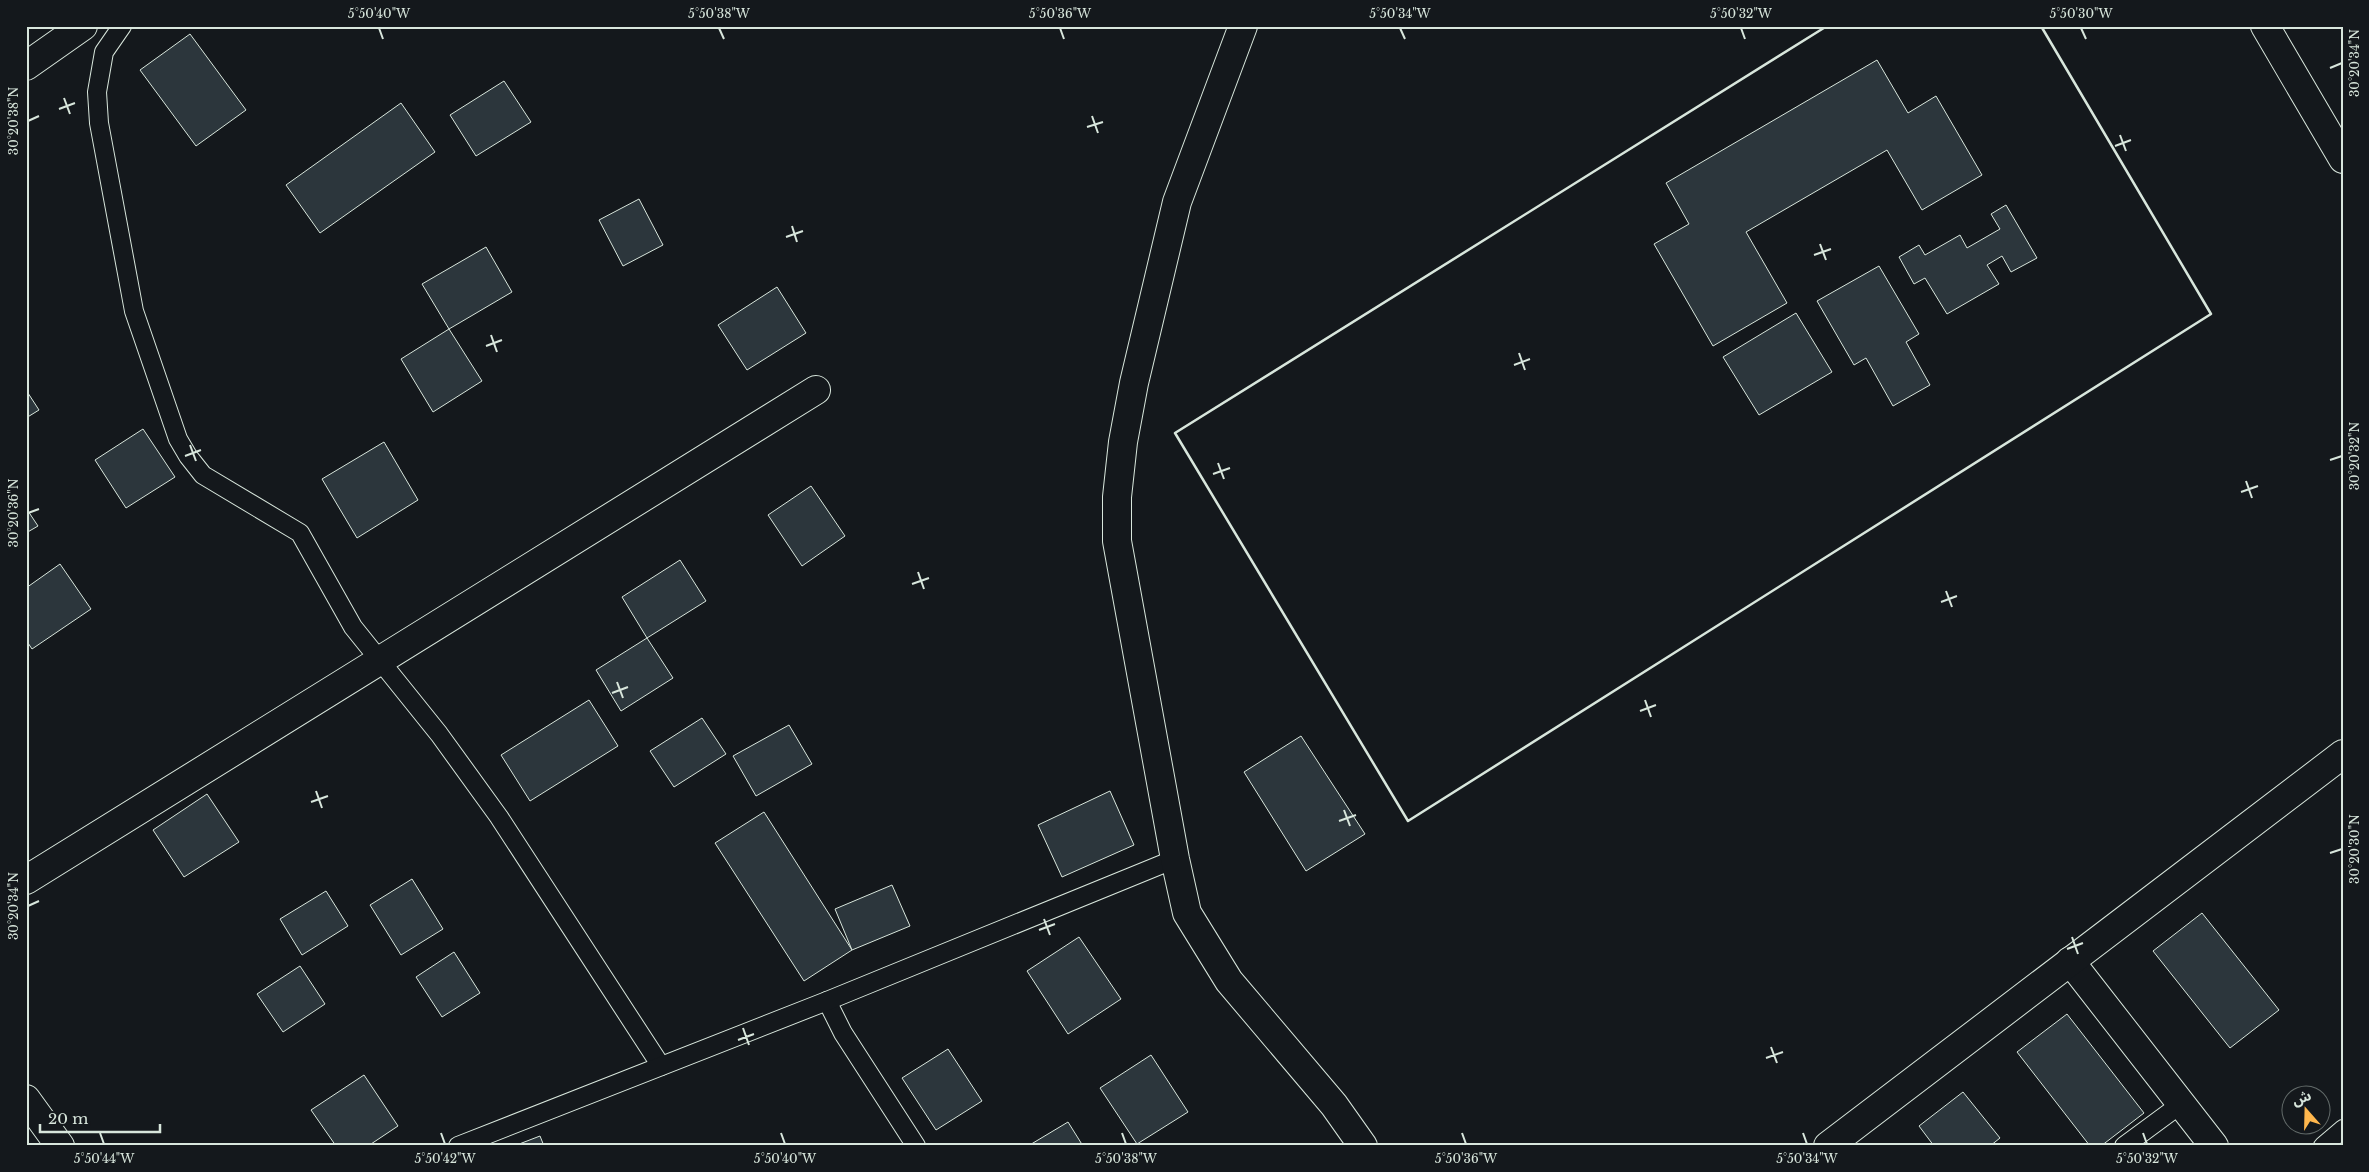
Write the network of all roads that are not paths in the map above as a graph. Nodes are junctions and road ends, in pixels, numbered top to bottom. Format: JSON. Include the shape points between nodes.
{"nodes":[{"id":1,"x":82,"y":26,"type":"edge"},
{"id":2,"x":122,"y":26,"type":"edge"},
{"id":3,"x":1244,"y":26,"type":"edge"},
{"id":4,"x":2265,"y":26,"type":"edge"},
{"id":5,"x":26,"y":66,"type":"edge"},
{"id":6,"x":2343,"y":159,"type":"edge"},
{"id":7,"x":816,"y":390,"type":"dead end"},
{"id":8,"x":380,"y":660,"type":"junction"},
{"id":9,"x":2343,"y":754,"type":"edge"},
{"id":10,"x":1174,"y":859,"type":"junction"},
{"id":11,"x":26,"y":880,"type":"edge"},
{"id":12,"x":2070,"y":961,"type":"junction"},
{"id":13,"x":827,"y":1001,"type":"junction"},
{"id":14,"x":661,"y":1066,"type":"junction"},
{"id":15,"x":26,"y":1099,"type":"edge"},
{"id":16,"x":2181,"y":1104,"type":"junction"},
{"id":17,"x":2343,"y":1129,"type":"edge"},
{"id":18,"x":60,"y":1146,"type":"edge"},
{"id":19,"x":458,"y":1146,"type":"edge"},
{"id":20,"x":916,"y":1146,"type":"edge"},
{"id":21,"x":1363,"y":1146,"type":"edge"},
{"id":22,"x":1828,"y":1146,"type":"edge"},
{"id":23,"x":2124,"y":1146,"type":"edge"},
{"id":24,"x":2214,"y":1146,"type":"edge"},
{"id":25,"x":2322,"y":1146,"type":"edge"}],
"edges":[{"from":1,"to":5,"type":"street"},
{"from":2,"to":8,"type":"lane","via":[[104,52],[97,92],[99,123],[134,311],[178,439],[203,476],[300,533],[354,627]]},
{"from":3,"to":10,"type":"street","via":[[1177,202],[1134,383],[1123,442],[1118,497],[1117,541]]},
{"from":4,"to":6,"type":"street"},
{"from":7,"to":8,"type":"street"},
{"from":8,"to":11,"type":"street"},
{"from":8,"to":14,"type":"lane","via":[[499,817]]},
{"from":9,"to":12,"type":"street"},
{"from":10,"to":13,"type":"lane"},
{"from":10,"to":21,"type":"street","via":[[1187,913],[1229,981],[1334,1105]]},
{"from":12,"to":16,"type":"street"},
{"from":12,"to":22,"type":"street"},
{"from":13,"to":14,"type":"lane"},
{"from":13,"to":20,"type":"lane","via":[[843,1033]]},
{"from":14,"to":19,"type":"lane"},
{"from":15,"to":18,"type":"street"},
{"from":16,"to":23,"type":"lane"},
{"from":16,"to":24,"type":"street"},
{"from":17,"to":25,"type":"lane"}]}
